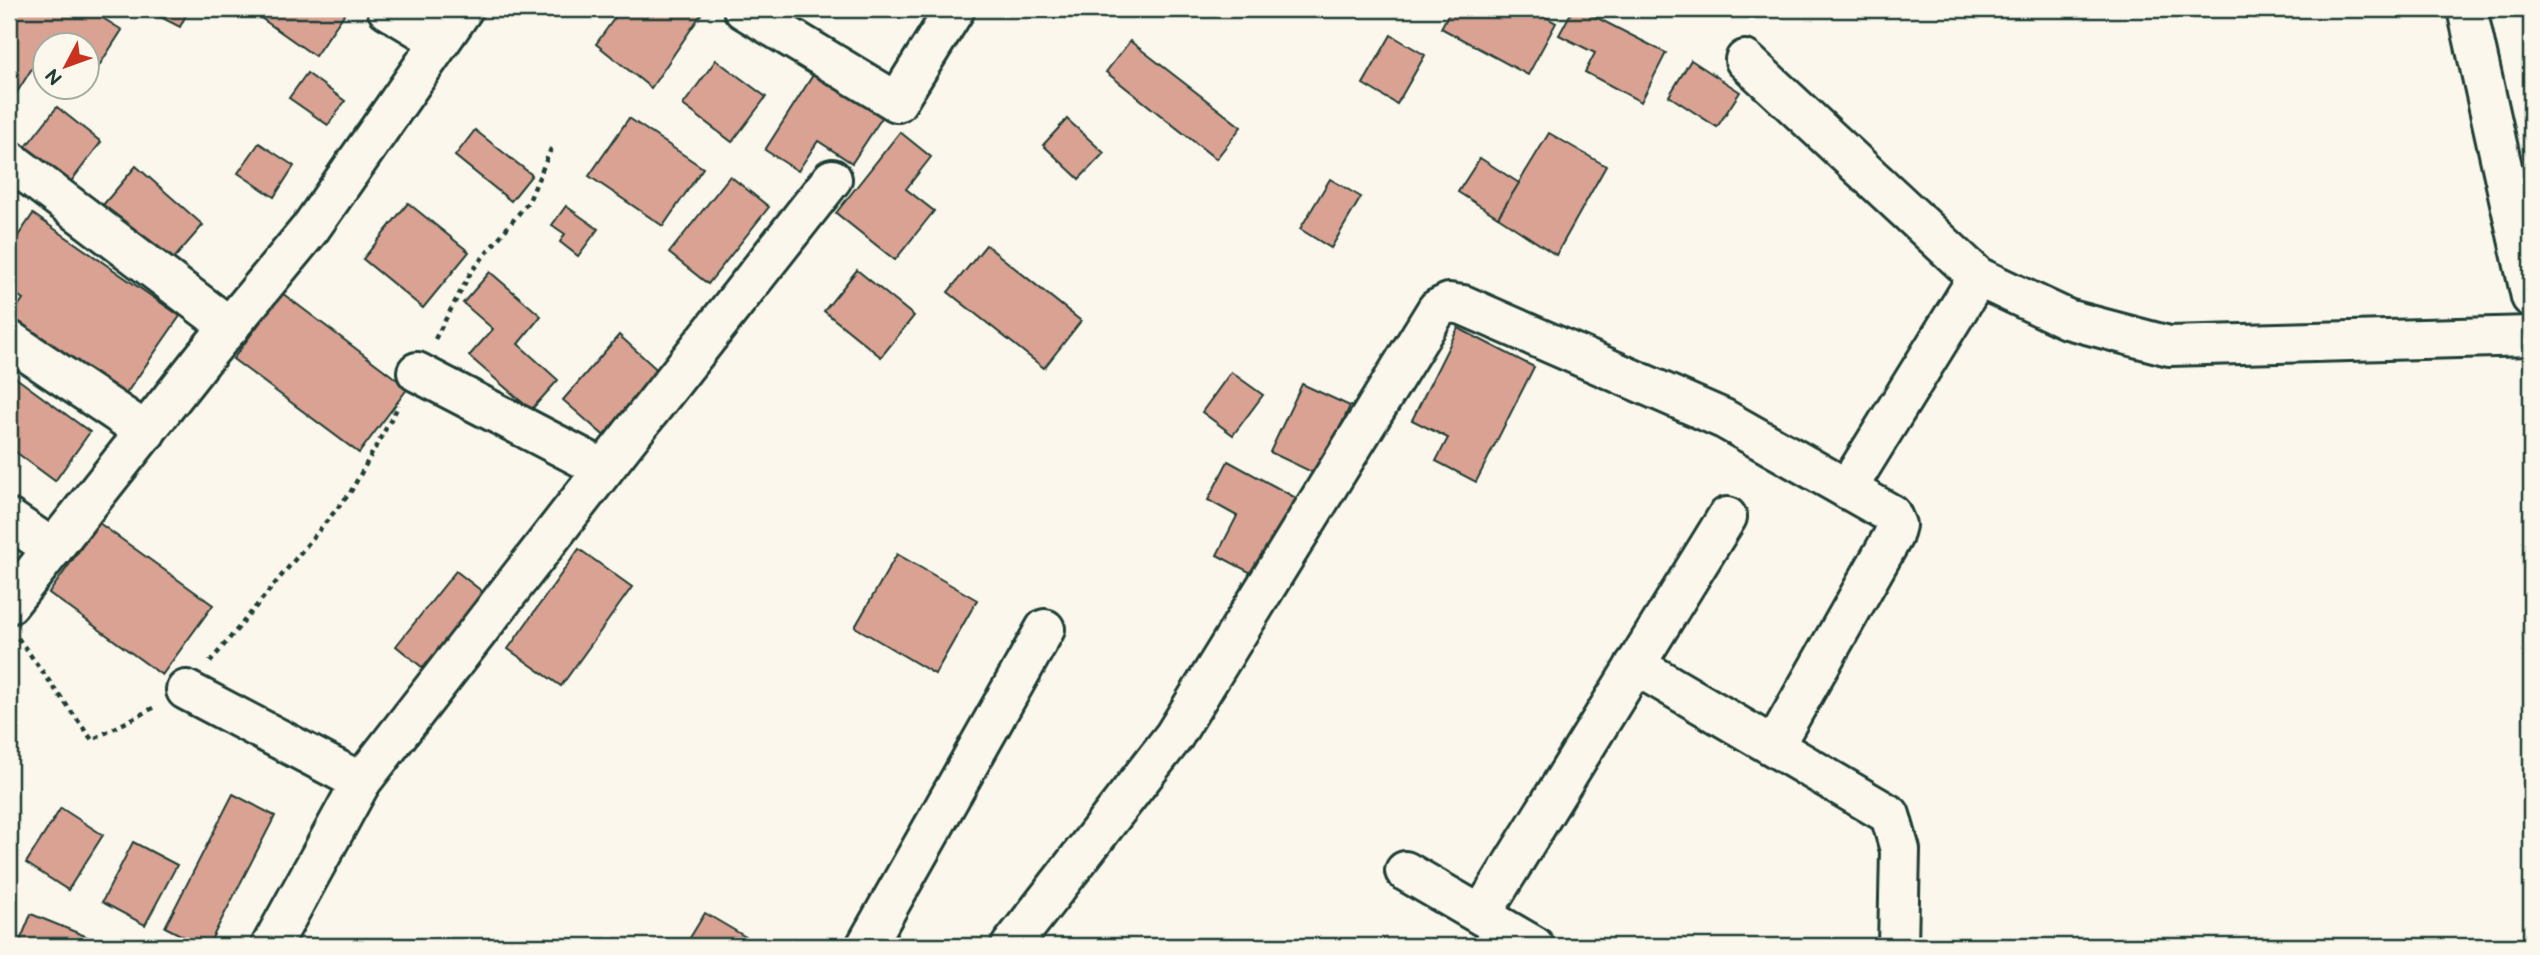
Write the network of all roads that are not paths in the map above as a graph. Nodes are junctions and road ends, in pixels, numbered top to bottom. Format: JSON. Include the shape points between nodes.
{"nodes":[{"id":1,"x":387,"y":9,"type":"edge"},
{"id":2,"x":463,"y":9,"type":"edge"},
{"id":3,"x":743,"y":9,"type":"edge"},
{"id":4,"x":955,"y":9,"type":"edge"},
{"id":5,"x":2467,"y":9,"type":"edge"},
{"id":6,"x":440,"y":41,"type":"junction"},
{"id":7,"x":1745,"y":60,"type":"dead end"},
{"id":8,"x":9,"y":160,"type":"edge"},
{"id":9,"x":832,"y":179,"type":"dead end"},
{"id":10,"x":1978,"y":277,"type":"junction"},
{"id":11,"x":2531,"y":297,"type":"edge"},
{"id":12,"x":230,"y":327,"type":"junction"},
{"id":13,"x":2531,"y":336,"type":"edge"},
{"id":14,"x":9,"y":340,"type":"edge"},
{"id":15,"x":417,"y":372,"type":"road end"},
{"id":16,"x":146,"y":432,"type":"junction"},
{"id":17,"x":604,"y":469,"type":"junction"},
{"id":18,"x":1847,"y":489,"type":"junction"},
{"id":19,"x":1727,"y":517,"type":"dead end"},
{"id":20,"x":9,"y":519,"type":"edge"},
{"id":21,"x":53,"y":549,"type":"junction"},
{"id":22,"x":13,"y":620,"type":"edge"},
{"id":23,"x":1045,"y":629,"type":"dead end"},
{"id":24,"x":1635,"y":665,"type":"junction"},
{"id":25,"x":186,"y":690,"type":"road end"},
{"id":26,"x":1774,"y":746,"type":"junction"},
{"id":27,"x":362,"y":782,"type":"junction"},
{"id":28,"x":1405,"y":871,"type":"dead end"},
{"id":29,"x":1481,"y":915,"type":"junction"},
{"id":30,"x":271,"y":946,"type":"edge"},
{"id":31,"x":866,"y":946,"type":"edge"},
{"id":32,"x":1011,"y":946,"type":"edge"},
{"id":33,"x":1534,"y":946,"type":"edge"},
{"id":34,"x":1898,"y":946,"type":"edge"}],
"edges":[{"from":1,"to":6,"type":"street"},
{"from":2,"to":6,"type":"street"},
{"from":3,"to":4,"type":"street","via":[[897,102]]},
{"from":5,"to":11,"type":"street"},
{"from":6,"to":12,"type":"street","via":[[310,229]]},
{"from":7,"to":10,"type":"street"},
{"from":8,"to":12,"type":"street"},
{"from":9,"to":17,"type":"street"},
{"from":10,"to":13,"type":"street","via":[[2067,319],[2169,346]]},
{"from":10,"to":18,"type":"street"},
{"from":12,"to":16,"type":"street"},
{"from":14,"to":16,"type":"street"},
{"from":15,"to":17,"type":"street"},
{"from":16,"to":21,"type":"street"},
{"from":17,"to":27,"type":"street"},
{"from":18,"to":26,"type":"street","via":[[1891,514],[1896,525],[1893,536]]},
{"from":18,"to":32,"type":"street","via":[[1700,408],[1463,305],[1449,303],[1437,309],[1174,736]]},
{"from":19,"to":24,"type":"street"},
{"from":20,"to":21,"type":"street"},
{"from":21,"to":22,"type":"street"},
{"from":23,"to":31,"type":"street"},
{"from":24,"to":26,"type":"street"},
{"from":24,"to":29,"type":"street"},
{"from":25,"to":27,"type":"street"},
{"from":26,"to":34,"type":"street","via":[[1890,815],[1900,850]]},
{"from":27,"to":30,"type":"street"},
{"from":28,"to":29,"type":"street"},
{"from":29,"to":33,"type":"street"}]}
